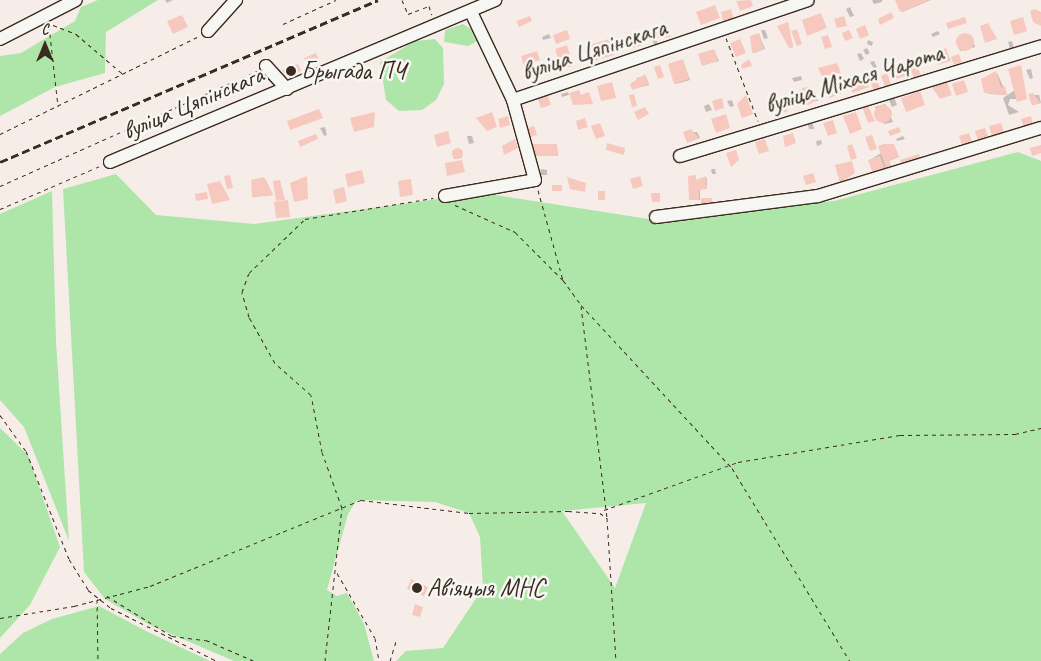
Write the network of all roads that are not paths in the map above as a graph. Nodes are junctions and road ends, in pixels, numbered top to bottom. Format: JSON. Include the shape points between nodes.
{"nodes":[{"id":1,"x":76,"y":0,"type":"edge"},
{"id":2,"x":236,"y":0,"type":"edge"},
{"id":3,"x":495,"y":0,"type":"edge"},
{"id":4,"x":808,"y":0,"type":"edge"},
{"id":5,"x":471,"y":12,"type":"junction"},
{"id":6,"x":208,"y":30,"type":"road end"},
{"id":7,"x":0,"y":40,"type":"edge"},
{"id":8,"x":1041,"y":46,"type":"edge"},
{"id":9,"x":266,"y":66,"type":"road end"},
{"id":10,"x":287,"y":88,"type":"junction"},
{"id":11,"x":513,"y":100,"type":"junction"},
{"id":12,"x":1041,"y":128,"type":"edge"},
{"id":13,"x":680,"y":156,"type":"dead end"},
{"id":14,"x":110,"y":162,"type":"road end"},
{"id":15,"x":445,"y":196,"type":"road end"},
{"id":16,"x":656,"y":217,"type":"dead end"}],
"edges":[{"from":1,"to":7,"type":"street"},
{"from":2,"to":6,"type":"street"},
{"from":3,"to":5,"type":"street"},
{"from":4,"to":11,"type":"street","name":"вуліца Цяпінскага","via":[[724,32]]},
{"from":5,"to":10,"type":"street","name":"вуліца Цяпінскага"},
{"from":5,"to":11,"type":"street","name":"вуліца Цяпінскага"},
{"from":8,"to":13,"type":"street","name":"вуліца Міхася Чарота"},
{"from":9,"to":10,"type":"street"},
{"from":10,"to":14,"type":"street","name":"вуліца Цяпінскага"},
{"from":11,"to":15,"type":"street","via":[[535,180]]},
{"from":12,"to":16,"type":"street","via":[[818,196]]}]}
